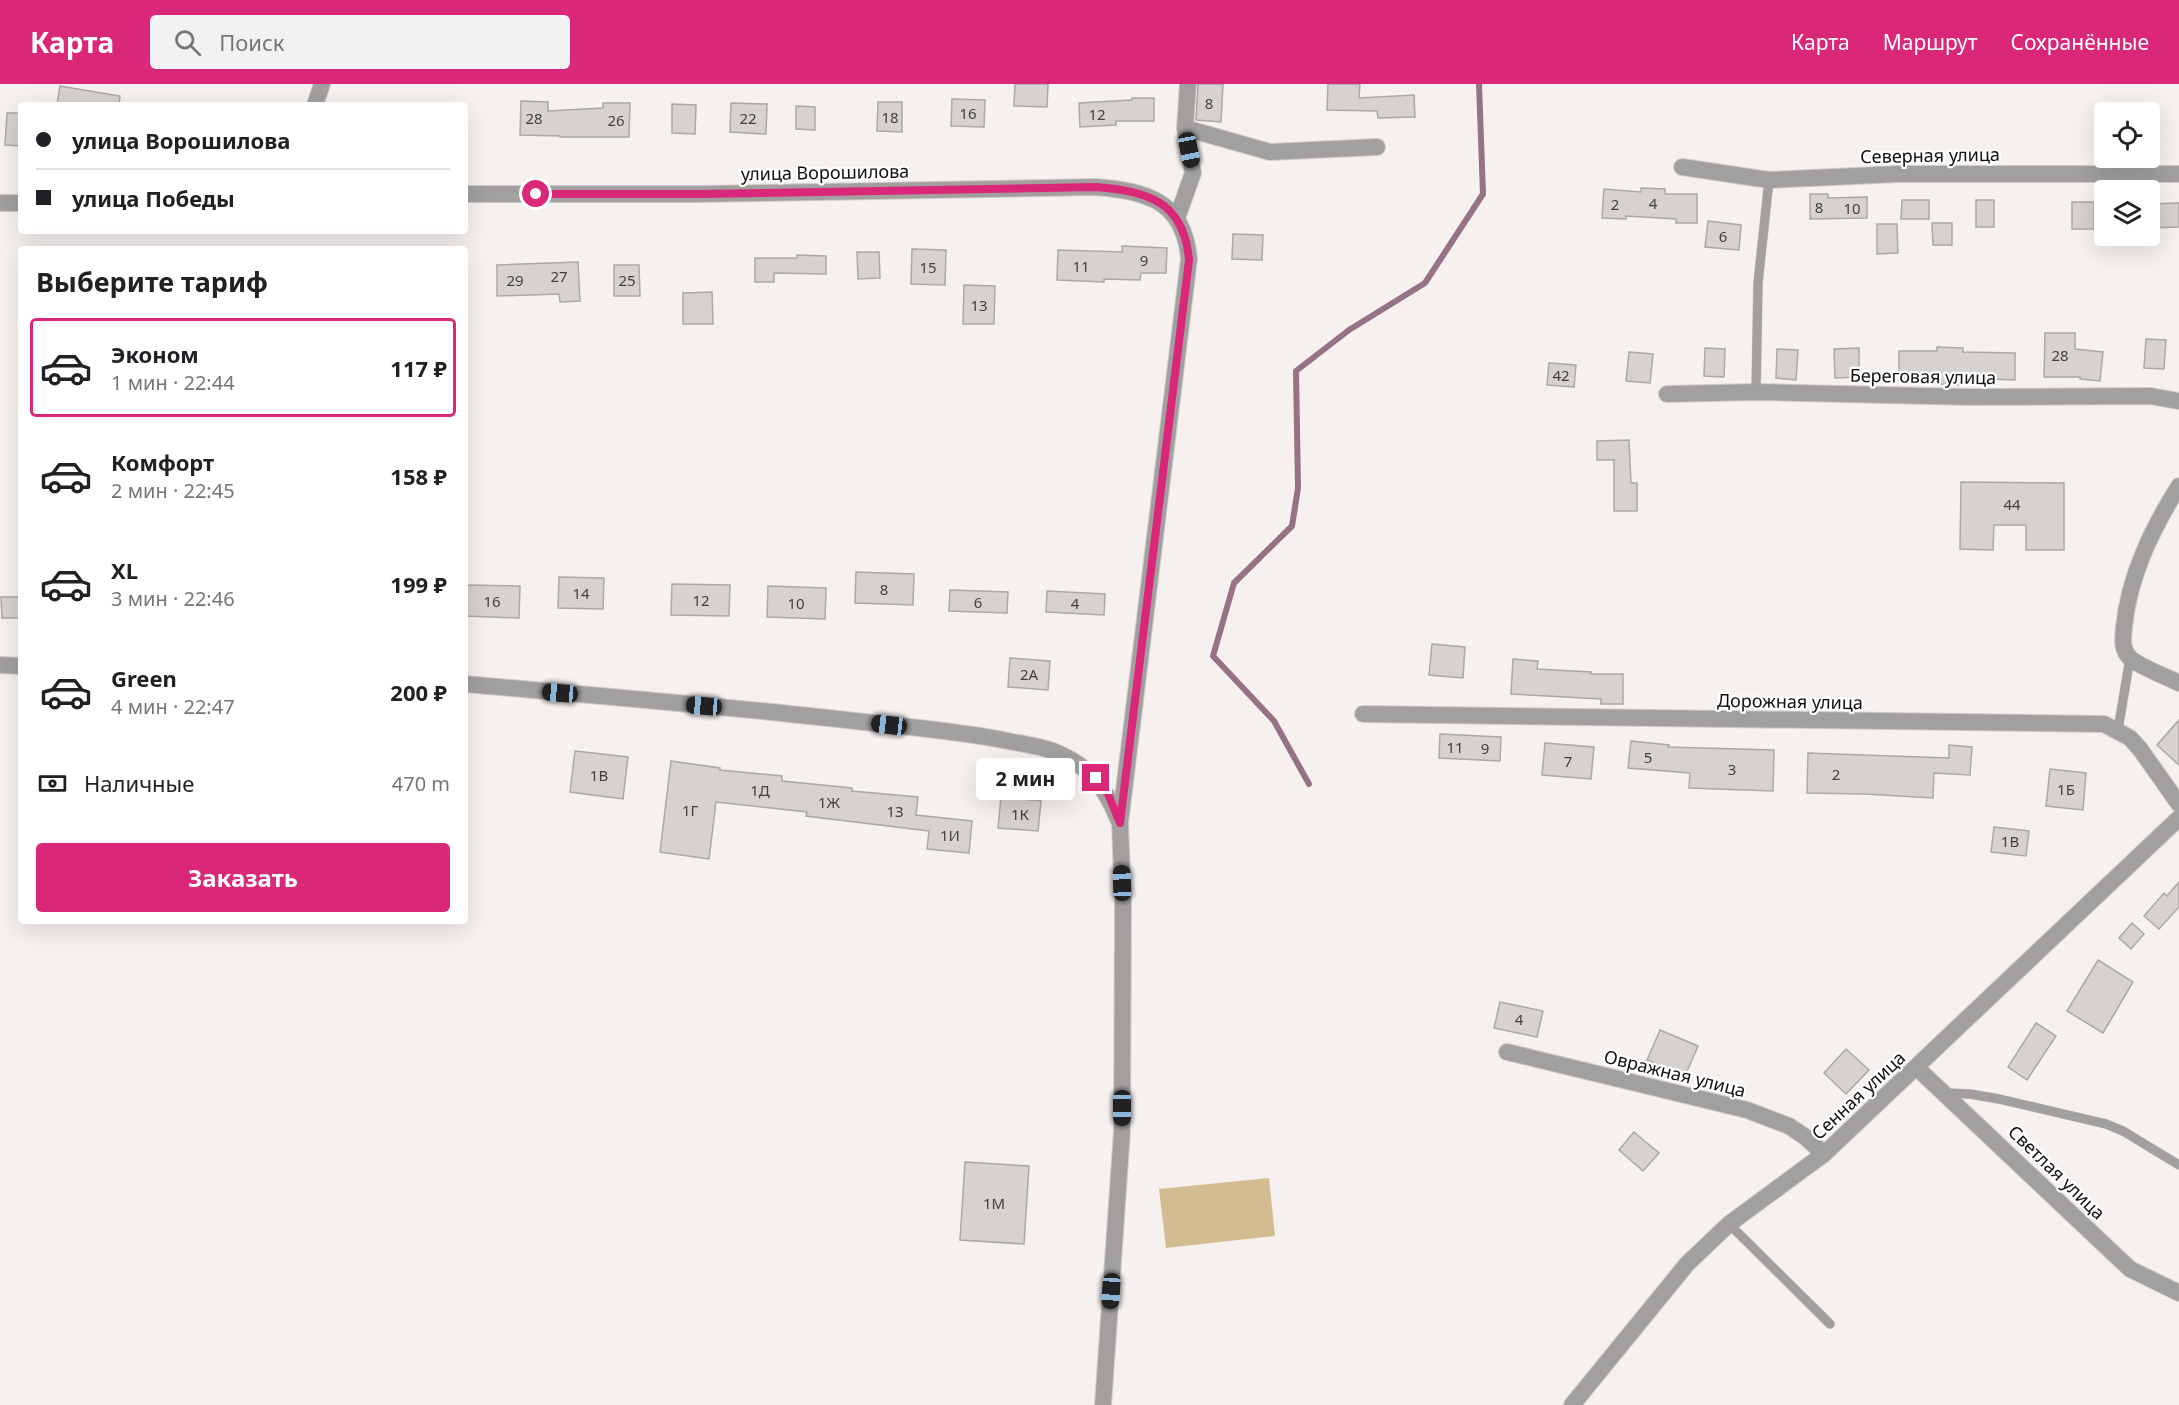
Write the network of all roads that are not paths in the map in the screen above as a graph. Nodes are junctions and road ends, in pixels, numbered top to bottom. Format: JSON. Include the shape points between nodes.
{"nodes":[{"id":1,"x":322,"y":84,"type":"edge"},
{"id":2,"x":1188,"y":84,"type":"edge"},
{"id":3,"x":316,"y":102,"type":"edge"},
{"id":4,"x":1185,"y":128,"type":"junction"},
{"id":5,"x":1377,"y":147,"type":"dead end"},
{"id":6,"x":1682,"y":167,"type":"dead end"},
{"id":7,"x":2179,"y":174,"type":"edge"},
{"id":8,"x":1769,"y":180,"type":"junction"},
{"id":9,"x":468,"y":194,"type":"edge"},
{"id":10,"x":0,"y":203,"type":"edge"},
{"id":11,"x":18,"y":203,"type":"edge"},
{"id":12,"x":1177,"y":218,"type":"junction"},
{"id":13,"x":1756,"y":392,"type":"junction"},
{"id":14,"x":1667,"y":394,"type":"dead end"},
{"id":15,"x":2179,"y":401,"type":"edge"},
{"id":16,"x":2179,"y":486,"type":"edge"},
{"id":17,"x":2130,"y":658,"type":"junction"},
{"id":18,"x":0,"y":665,"type":"edge"},
{"id":19,"x":18,"y":666,"type":"edge"},
{"id":20,"x":2179,"y":683,"type":"edge"},
{"id":21,"x":468,"y":684,"type":"edge"},
{"id":22,"x":1363,"y":714,"type":"dead end"},
{"id":23,"x":2118,"y":730,"type":"junction"},
{"id":24,"x":2179,"y":804,"type":"edge"},
{"id":25,"x":2179,"y":818,"type":"edge"},
{"id":26,"x":1120,"y":823,"type":"junction"},
{"id":27,"x":1507,"y":1052,"type":"dead end"},
{"id":28,"x":1917,"y":1068,"type":"junction"},
{"id":29,"x":1946,"y":1093,"type":"junction"},
{"id":30,"x":1824,"y":1154,"type":"junction"},
{"id":31,"x":2179,"y":1165,"type":"edge"},
{"id":32,"x":1729,"y":1224,"type":"junction"},
{"id":33,"x":2179,"y":1293,"type":"edge"},
{"id":34,"x":1830,"y":1324,"type":"dead end"},
{"id":35,"x":1103,"y":1405,"type":"edge"},
{"id":36,"x":1572,"y":1405,"type":"edge"}],
"edges":[{"from":1,"to":3,"type":"street"},
{"from":2,"to":4,"type":"street"},
{"from":4,"to":5,"type":"street","via":[[1270,152]]},
{"from":4,"to":12,"type":"street","via":[[1194,173]]},
{"from":6,"to":8,"type":"street","name":"Северная улица"},
{"from":7,"to":8,"type":"street","name":"Северная улица","via":[[1899,174]]},
{"from":8,"to":13,"type":"lane","via":[[1758,283]]},
{"from":9,"to":12,"type":"street","name":"улица Ворошилова","via":[[1096,187],[1139,193],[1166,207]]},
{"from":10,"to":11,"type":"street"},
{"from":12,"to":26,"type":"street","via":[[1184,230],[1189,260]]},
{"from":13,"to":14,"type":"street","name":"Береговая улица"},
{"from":13,"to":15,"type":"street","name":"Береговая улица","via":[[2150,396]]},
{"from":16,"to":17,"type":"street","via":[[2131,584],[2123,640]]},
{"from":17,"to":20,"type":"street"},
{"from":17,"to":23,"type":"lane"},
{"from":18,"to":19,"type":"street"},
{"from":21,"to":26,"type":"street","via":[[810,716],[980,735],[1025,744],[1052,751],[1096,778],[1108,794]]},
{"from":22,"to":23,"type":"street","name":"Дорожная улица","via":[[2088,723]]},
{"from":23,"to":24,"type":"street","name":"Дорожная улица","via":[[2140,749]]},
{"from":25,"to":28,"type":"street","name":"Сенная улица"},
{"from":26,"to":35,"type":"street","via":[[1122,1131]]},
{"from":27,"to":30,"type":"street","name":"Овражная улица","via":[[1747,1110],[1789,1126]]},
{"from":28,"to":29,"type":"street","name":"Светлая улица"},
{"from":28,"to":30,"type":"street","name":"Сенная улица"},
{"from":29,"to":31,"type":"lane","via":[[2000,1099],[2106,1124]]},
{"from":29,"to":33,"type":"street","name":"Светлая улица","via":[[2130,1269]]},
{"from":30,"to":32,"type":"street","name":"Сенная улица"},
{"from":32,"to":34,"type":"lane"},
{"from":32,"to":36,"type":"street","name":"Сенная улица","via":[[1687,1264]]}]}
